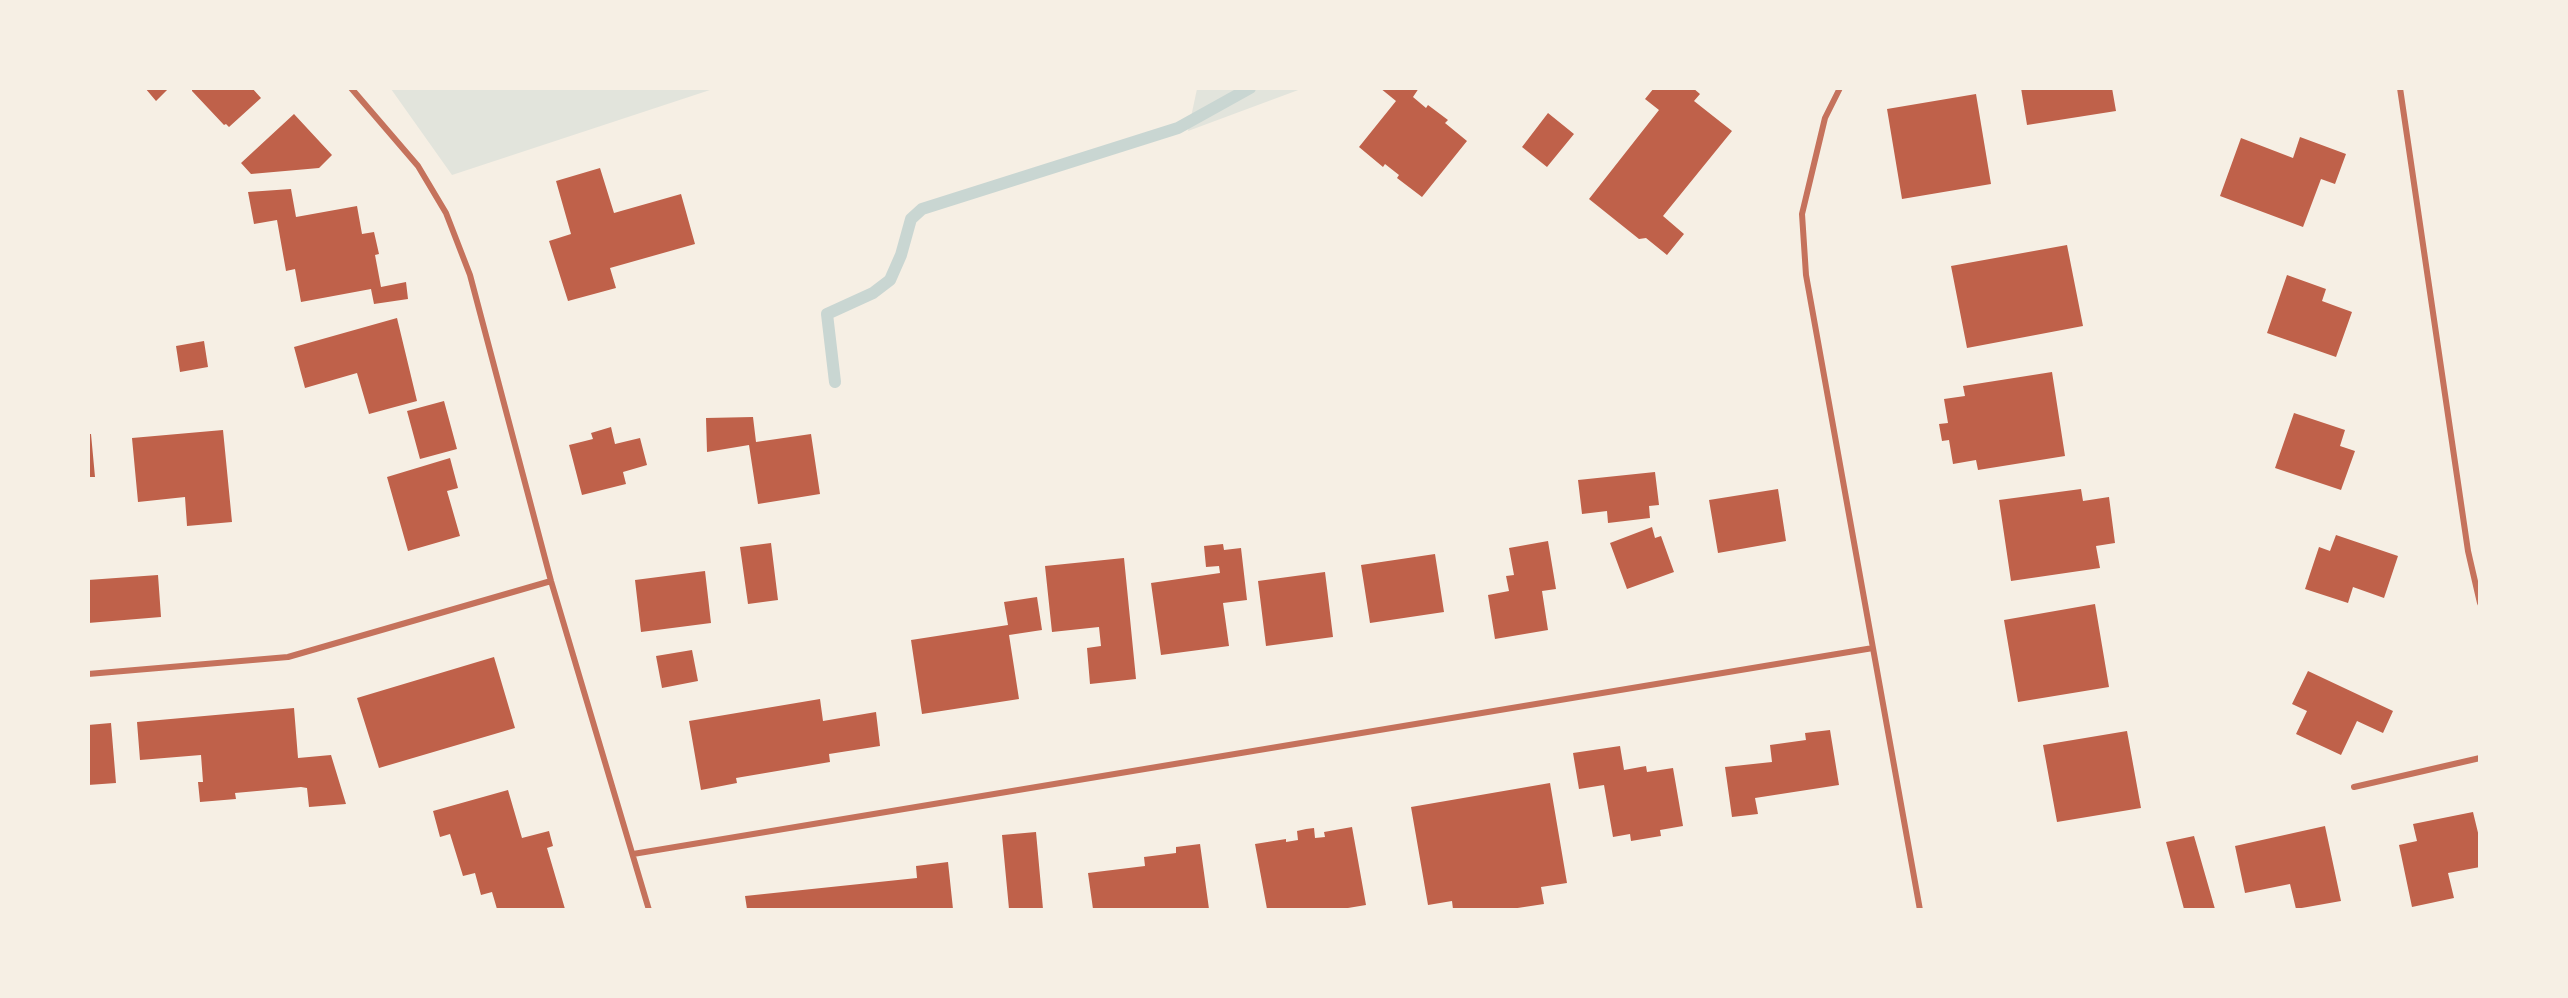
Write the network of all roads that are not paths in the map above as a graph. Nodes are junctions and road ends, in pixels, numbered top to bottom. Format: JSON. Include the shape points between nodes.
{"nodes":[{"id":1,"x":351,"y":88,"type":"edge"},
{"id":2,"x":1840,"y":88,"type":"edge"},
{"id":3,"x":2400,"y":88,"type":"edge"},
{"id":4,"x":551,"y":581,"type":"junction"},
{"id":5,"x":2480,"y":603,"type":"edge"},
{"id":6,"x":1873,"y":648,"type":"junction"},
{"id":7,"x":88,"y":674,"type":"edge"},
{"id":8,"x":2480,"y":758,"type":"edge"},
{"id":9,"x":2354,"y":787,"type":"dead end"},
{"id":10,"x":633,"y":854,"type":"junction"},
{"id":11,"x":649,"y":909,"type":"edge"},
{"id":12,"x":1920,"y":909,"type":"edge"}],
"edges":[{"from":1,"to":4,"type":"street","via":[[418,166],[450,223],[470,275]]},
{"from":2,"to":6,"type":"street","via":[[1825,118],[1802,214],[1806,275]]},
{"from":3,"to":5,"type":"street","via":[[2468,551]]},
{"from":4,"to":7,"type":"street","via":[[288,657]]},
{"from":4,"to":10,"type":"street"},
{"from":6,"to":10,"type":"street"},
{"from":6,"to":12,"type":"street"},
{"from":8,"to":9,"type":"street"},
{"from":10,"to":11,"type":"street"}]}
